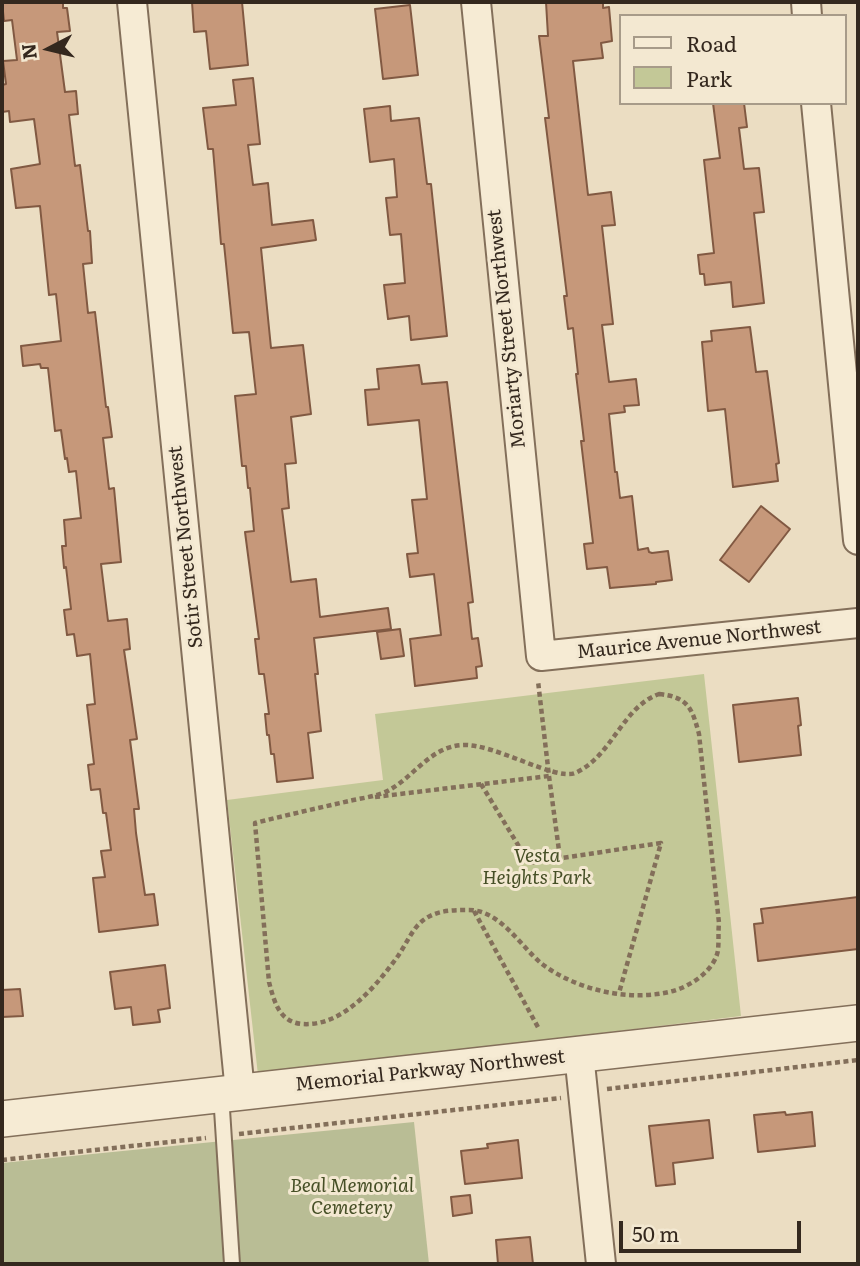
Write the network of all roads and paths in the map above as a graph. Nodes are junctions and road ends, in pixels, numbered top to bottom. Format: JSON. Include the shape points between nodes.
{"nodes":[{"id":1,"x":132,"y":2,"type":"edge"},
{"id":2,"x":475,"y":2,"type":"edge"},
{"id":3,"x":816,"y":105,"type":"edge"},
{"id":4,"x":858,"y":540,"type":"edge"},
{"id":5,"x":858,"y":623,"type":"edge"},
{"id":6,"x":541,"y":656,"type":"junction"},
{"id":7,"x":550,"y":773,"type":"junction"},
{"id":8,"x":481,"y":784,"type":"junction"},
{"id":9,"x":361,"y":798,"type":"junction"},
{"id":10,"x":560,"y":858,"type":"junction"},
{"id":11,"x":473,"y":909,"type":"junction"},
{"id":12,"x":619,"y":993,"type":"junction"},
{"id":13,"x":858,"y":1023,"type":"edge"},
{"id":14,"x":563,"y":1056,"type":"junction"},
{"id":15,"x":858,"y":1060,"type":"edge"},
{"id":16,"x":231,"y":1093,"type":"junction"},
{"id":17,"x":583,"y":1094,"type":"junction"},
{"id":18,"x":2,"y":1119,"type":"edge"},
{"id":19,"x":224,"y":1136,"type":"junction"},
{"id":20,"x":2,"y":1160,"type":"edge"},
{"id":21,"x":232,"y":1264,"type":"edge"},
{"id":22,"x":601,"y":1264,"type":"edge"}],
"edges":[{"from":1,"to":16,"type":"street","name":"Sotir Street Northwest"},
{"from":2,"to":6,"type":"street","name":"Moriarty Street Northwest"},
{"from":3,"to":4,"type":"street"},
{"from":5,"to":6,"type":"street","name":"Maurice Avenue Northwest"},
{"from":6,"to":7,"type":"path","via":[[537,674]]},
{"from":7,"to":8,"type":"path"},
{"from":7,"to":9,"type":"path","via":[[493,748],[461,745],[432,755],[390,790]]},
{"from":7,"to":10,"type":"path"},
{"from":7,"to":12,"type":"path","via":[[573,774],[588,764],[645,699],[673,696],[686,702],[694,716],[719,923],[718,952],[698,979],[682,988],[661,994]]},
{"from":8,"to":9,"type":"path"},
{"from":8,"to":10,"type":"path","via":[[529,863]]},
{"from":9,"to":11,"type":"path","via":[[255,823],[269,982],[274,1005],[284,1016],[314,1024],[332,1018],[378,981],[418,925],[435,912]]},
{"from":10,"to":12,"type":"path","via":[[661,843]]},
{"from":11,"to":12,"type":"path","via":[[493,918],[563,977]]},
{"from":11,"to":14,"type":"path","via":[[542,1035]]},
{"from":13,"to":14,"type":"street","name":"Memorial Parkway Northwest"},
{"from":14,"to":16,"type":"street","name":"Memorial Parkway Northwest"},
{"from":14,"to":17,"type":"street"},
{"from":15,"to":17,"type":"path"},
{"from":16,"to":18,"type":"street","name":"Memorial Parkway Northwest"},
{"from":16,"to":19,"type":"lane"},
{"from":17,"to":19,"type":"path"},
{"from":17,"to":22,"type":"street"},
{"from":19,"to":20,"type":"path"},
{"from":19,"to":21,"type":"lane"}]}
